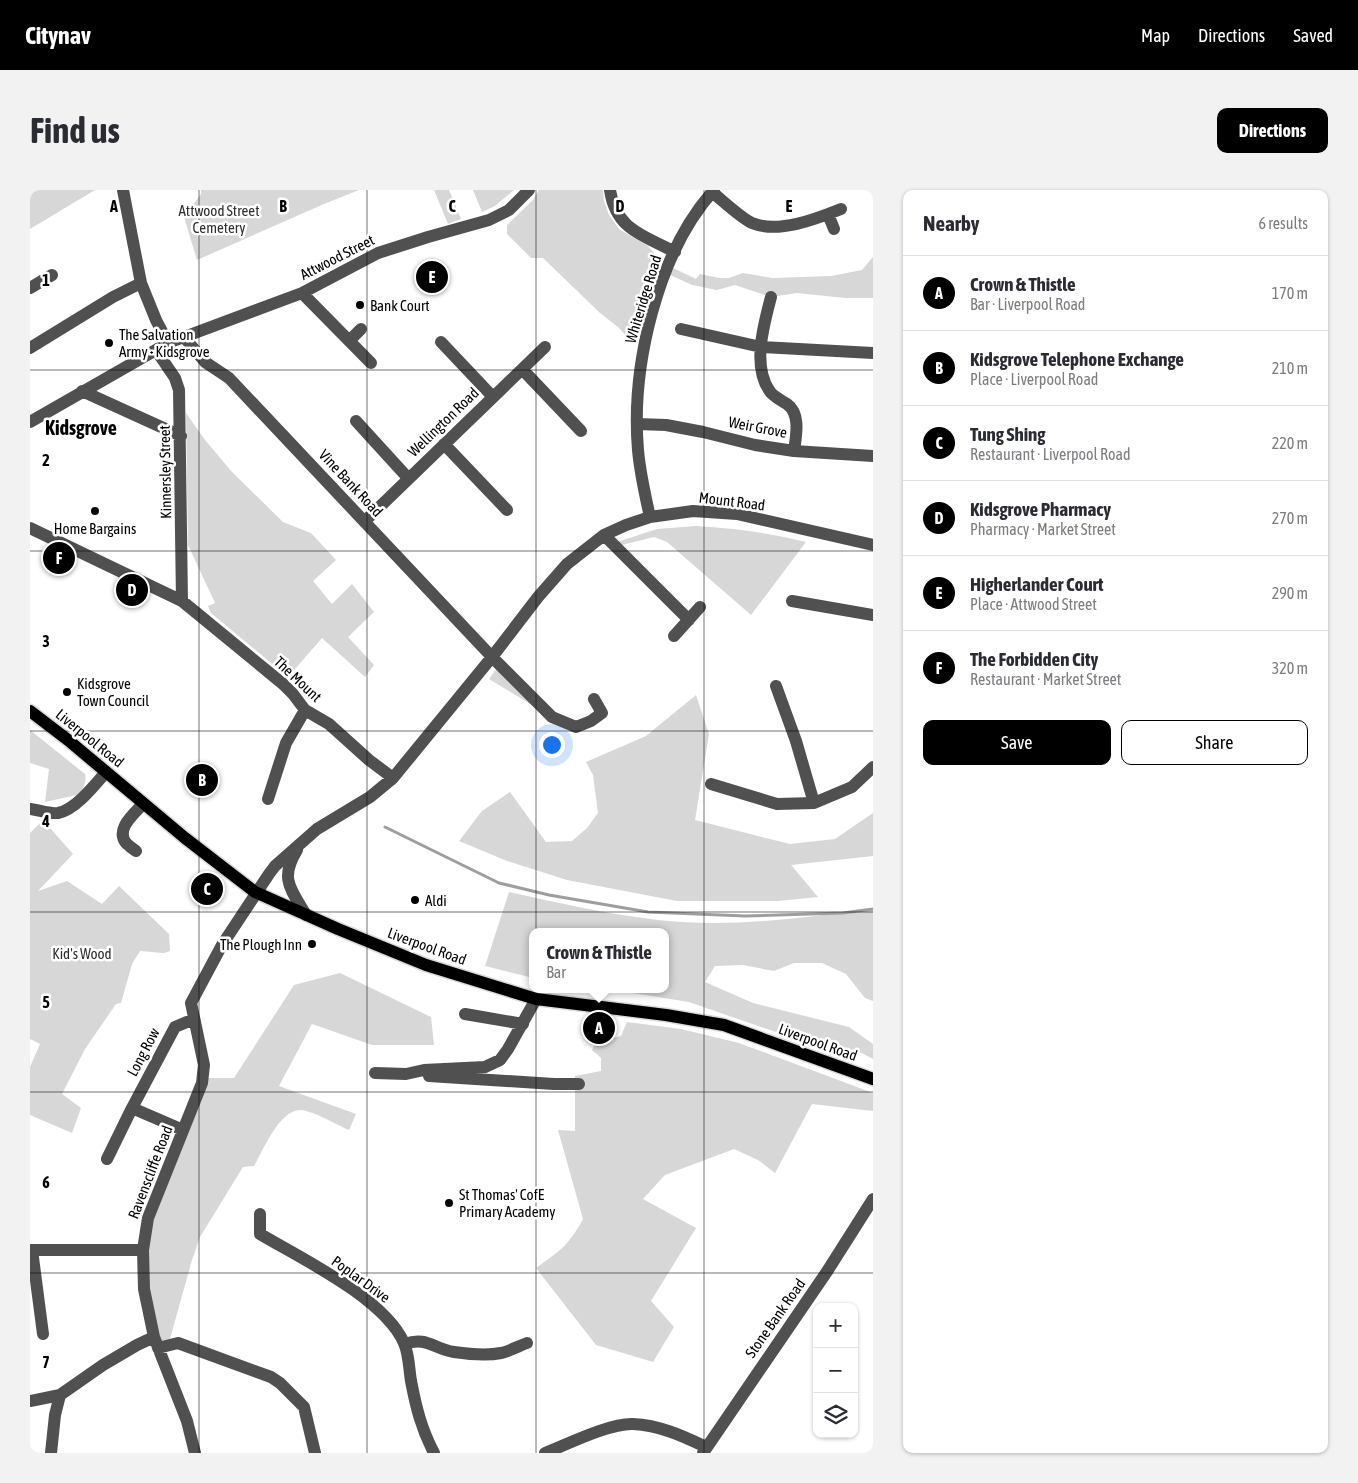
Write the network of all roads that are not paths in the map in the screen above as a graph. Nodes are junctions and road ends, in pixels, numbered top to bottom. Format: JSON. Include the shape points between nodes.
{"nodes":[{"id":1,"x":123,"y":190,"type":"edge"},
{"id":2,"x":529,"y":190,"type":"edge"},
{"id":3,"x":610,"y":190,"type":"edge"},
{"id":4,"x":713,"y":191,"type":"edge"},
{"id":5,"x":841,"y":208,"type":"dead end"},
{"id":6,"x":828,"y":214,"type":"junction"},
{"id":7,"x":834,"y":228,"type":"dead end"},
{"id":8,"x":675,"y":252,"type":"junction"},
{"id":9,"x":52,"y":275,"type":"dead end"},
{"id":10,"x":141,"y":283,"type":"junction"},
{"id":11,"x":30,"y":288,"type":"edge"},
{"id":12,"x":302,"y":293,"type":"junction"},
{"id":13,"x":771,"y":297,"type":"dead end"},
{"id":14,"x":361,"y":329,"type":"dead end"},
{"id":15,"x":681,"y":329,"type":"dead end"},
{"id":16,"x":184,"y":337,"type":"junction"},
{"id":17,"x":349,"y":341,"type":"junction"},
{"id":18,"x":440,"y":342,"type":"dead end"},
{"id":19,"x":168,"y":343,"type":"junction"},
{"id":20,"x":545,"y":347,"type":"dead end"},
{"id":21,"x":30,"y":348,"type":"edge"},
{"id":22,"x":761,"y":348,"type":"junction"},
{"id":23,"x":156,"y":350,"type":"junction"},
{"id":24,"x":873,"y":353,"type":"edge"},
{"id":25,"x":371,"y":363,"type":"dead end"},
{"id":26,"x":522,"y":369,"type":"junction"},
{"id":27,"x":82,"y":391,"type":"junction"},
{"id":28,"x":493,"y":397,"type":"junction"},
{"id":29,"x":356,"y":420,"type":"dead end"},
{"id":30,"x":30,"y":422,"type":"edge"},
{"id":31,"x":637,"y":424,"type":"junction"},
{"id":32,"x":581,"y":431,"type":"dead end"},
{"id":33,"x":181,"y":436,"type":"junction"},
{"id":34,"x":444,"y":444,"type":"junction"},
{"id":35,"x":794,"y":451,"type":"junction"},
{"id":36,"x":873,"y":456,"type":"edge"},
{"id":37,"x":408,"y":478,"type":"junction"},
{"id":38,"x":507,"y":510,"type":"dead end"},
{"id":39,"x":650,"y":517,"type":"junction"},
{"id":40,"x":365,"y":521,"type":"junction"},
{"id":41,"x":30,"y":528,"type":"edge"},
{"id":42,"x":604,"y":535,"type":"junction"},
{"id":43,"x":873,"y":545,"type":"edge"},
{"id":44,"x":182,"y":601,"type":"junction"},
{"id":45,"x":792,"y":601,"type":"dead end"},
{"id":46,"x":700,"y":607,"type":"dead end"},
{"id":47,"x":873,"y":615,"type":"edge"},
{"id":48,"x":689,"y":620,"type":"junction"},
{"id":49,"x":674,"y":636,"type":"dead end"},
{"id":50,"x":492,"y":656,"type":"junction"},
{"id":51,"x":776,"y":686,"type":"dead end"},
{"id":52,"x":594,"y":699,"type":"dead end"},
{"id":53,"x":305,"y":710,"type":"junction"},
{"id":54,"x":30,"y":711,"type":"edge"},
{"id":55,"x":873,"y":767,"type":"edge"},
{"id":56,"x":106,"y":772,"type":"junction"},
{"id":57,"x":393,"y":778,"type":"junction"},
{"id":58,"x":711,"y":784,"type":"dead end"},
{"id":59,"x":268,"y":799,"type":"dead end"},
{"id":60,"x":814,"y":803,"type":"junction"},
{"id":61,"x":143,"y":804,"type":"junction"},
{"id":62,"x":30,"y":809,"type":"edge"},
{"id":63,"x":302,"y":842,"type":"junction"},
{"id":64,"x":136,"y":851,"type":"dead end"},
{"id":65,"x":256,"y":892,"type":"junction"},
{"id":66,"x":306,"y":915,"type":"junction"},
{"id":67,"x":536,"y":999,"type":"junction"},
{"id":68,"x":466,"y":1014,"type":"dead end"},
{"id":69,"x":194,"y":1019,"type":"junction"},
{"id":70,"x":522,"y":1024,"type":"junction"},
{"id":71,"x":375,"y":1073,"type":"dead end"},
{"id":72,"x":406,"y":1074,"type":"junction"},
{"id":73,"x":873,"y":1079,"type":"edge"},
{"id":74,"x":579,"y":1084,"type":"dead end"},
{"id":75,"x":132,"y":1108,"type":"junction"},
{"id":76,"x":183,"y":1130,"type":"junction"},
{"id":77,"x":107,"y":1159,"type":"dead end"},
{"id":78,"x":873,"y":1199,"type":"edge"},
{"id":79,"x":260,"y":1214,"type":"dead end"},
{"id":80,"x":31,"y":1250,"type":"edge"},
{"id":81,"x":143,"y":1250,"type":"junction"},
{"id":82,"x":35,"y":1319,"type":"edge"},
{"id":83,"x":43,"y":1334,"type":"dead end"},
{"id":84,"x":156,"y":1343,"type":"junction"},
{"id":85,"x":527,"y":1343,"type":"dead end"},
{"id":86,"x":405,"y":1344,"type":"junction"},
{"id":87,"x":60,"y":1395,"type":"junction"},
{"id":88,"x":30,"y":1401,"type":"edge"},
{"id":89,"x":704,"y":1450,"type":"edge"},
{"id":90,"x":51,"y":1453,"type":"edge"},
{"id":91,"x":195,"y":1453,"type":"edge"},
{"id":92,"x":315,"y":1453,"type":"edge"},
{"id":93,"x":434,"y":1453,"type":"edge"},
{"id":94,"x":545,"y":1453,"type":"edge"}],
"edges":[{"from":1,"to":10,"type":"street"},
{"from":2,"to":12,"type":"street","name":"Attwood Street","via":[[500,216],[378,253]]},
{"from":3,"to":8,"type":"street","via":[[616,212],[626,225]]},
{"from":4,"to":6,"type":"street","via":[[751,222],[774,227]]},
{"from":4,"to":8,"type":"street","name":"Whiteridge Road"},
{"from":5,"to":6,"type":"street"},
{"from":6,"to":7,"type":"street"},
{"from":8,"to":31,"type":"street","name":"Whiteridge Road","via":[[646,335]]},
{"from":9,"to":11,"type":"street"},
{"from":10,"to":19,"type":"street"},
{"from":10,"to":21,"type":"street"},
{"from":12,"to":16,"type":"street","name":"Attwood Street"},
{"from":12,"to":17,"type":"street"},
{"from":13,"to":22,"type":"street"},
{"from":14,"to":17,"type":"street"},
{"from":15,"to":22,"type":"street"},
{"from":16,"to":19,"type":"street","name":"Attwood Street"},
{"from":16,"to":40,"type":"street","name":"Vine Bank Road","via":[[204,362],[229,378]]},
{"from":17,"to":25,"type":"street"},
{"from":18,"to":28,"type":"street"},
{"from":19,"to":23,"type":"street","name":"Attwood Street"},
{"from":20,"to":26,"type":"street","name":"Wellington Road"},
{"from":22,"to":24,"type":"street"},
{"from":22,"to":35,"type":"street","via":[[761,369],[769,391],[791,407],[797,426]]},
{"from":23,"to":27,"type":"street","name":"Attwood Street"},
{"from":23,"to":33,"type":"street","name":"Kinnersley Street","via":[[175,378],[179,390]]},
{"from":26,"to":28,"type":"street","name":"Wellington Road"},
{"from":26,"to":32,"type":"street"},
{"from":27,"to":30,"type":"street","name":"Attwood Street"},
{"from":27,"to":33,"type":"street"},
{"from":28,"to":34,"type":"street","name":"Wellington Road"},
{"from":29,"to":37,"type":"street"},
{"from":31,"to":35,"type":"street","name":"Weir Grove","via":[[666,425]]},
{"from":31,"to":39,"type":"street","name":"Whiteridge Road","via":[[640,472]]},
{"from":33,"to":44,"type":"street","name":"Kinnersley Street"},
{"from":34,"to":37,"type":"street","name":"Wellington Road"},
{"from":34,"to":38,"type":"street"},
{"from":35,"to":36,"type":"street","name":"Weir Grove"},
{"from":37,"to":40,"type":"street","name":"Wellington Road"},
{"from":39,"to":42,"type":"street","name":"Mount Road"},
{"from":39,"to":43,"type":"street","name":"Mount Road","via":[[693,511],[736,514]]},
{"from":40,"to":50,"type":"street","name":"Vine Bank Road"},
{"from":41,"to":44,"type":"street","name":"The Mount"},
{"from":42,"to":48,"type":"street"},
{"from":42,"to":50,"type":"street","name":"Mount Road","via":[[566,564]]},
{"from":44,"to":53,"type":"street","name":"The Mount","via":[[283,684]]},
{"from":45,"to":47,"type":"street"},
{"from":46,"to":48,"type":"street"},
{"from":48,"to":49,"type":"street"},
{"from":50,"to":52,"type":"street","name":"Vine Bank Road","via":[[552,717],[576,727],[591,721],[602,713]]},
{"from":50,"to":57,"type":"street"},
{"from":51,"to":60,"type":"street"},
{"from":53,"to":57,"type":"street","name":"The Mount","via":[[329,724]]},
{"from":53,"to":59,"type":"street","via":[[286,743]]},
{"from":54,"to":56,"type":"main road","name":"Liverpool Road"},
{"from":55,"to":60,"type":"street","via":[[852,788]]},
{"from":56,"to":61,"type":"main road","name":"Liverpool Road"},
{"from":56,"to":62,"type":"street","via":[[84,796],[59,813]]},
{"from":57,"to":63,"type":"street"},
{"from":58,"to":60,"type":"street","via":[[777,804]]},
{"from":61,"to":64,"type":"street","via":[[125,825],[123,833],[126,843]]},
{"from":61,"to":65,"type":"main road","name":"Liverpool Road"},
{"from":63,"to":65,"type":"street","via":[[275,866]]},
{"from":63,"to":66,"type":"street","via":[[289,863],[287,876]]},
{"from":65,"to":66,"type":"main road","name":"Liverpool Road"},
{"from":65,"to":69,"type":"street","via":[[222,945],[191,1003]]},
{"from":66,"to":67,"type":"main road","name":"Liverpool Road","via":[[426,965]]},
{"from":67,"to":70,"type":"street"},
{"from":67,"to":73,"type":"main road","name":"Liverpool Road","via":[[666,1014],[724,1026]]},
{"from":68,"to":70,"type":"street"},
{"from":69,"to":75,"type":"street","name":"Long Row","via":[[175,1027]]},
{"from":69,"to":76,"type":"street","name":"Ravenscliffe Road","via":[[204,1065],[202,1083]]},
{"from":70,"to":72,"type":"street","via":[[500,1060],[485,1067]]},
{"from":71,"to":72,"type":"street"},
{"from":72,"to":74,"type":"street"},
{"from":75,"to":76,"type":"street"},
{"from":75,"to":77,"type":"street","name":"Long Row"},
{"from":76,"to":81,"type":"street","name":"Ravenscliffe Road","via":[[148,1218]]},
{"from":78,"to":89,"type":"street","name":"Stone Bank Road"},
{"from":79,"to":86,"type":"street","name":"Poplar Drive","via":[[260,1234],[368,1300],[392,1324]]},
{"from":80,"to":81,"type":"street"},
{"from":80,"to":82,"type":"street"},
{"from":81,"to":84,"type":"street","name":"Ravenscliffe Road","via":[[144,1289]]},
{"from":82,"to":83,"type":"street"},
{"from":84,"to":87,"type":"street","via":[[137,1345]]},
{"from":84,"to":91,"type":"street","name":"Ravenscliffe Road","via":[[187,1421]]},
{"from":84,"to":92,"type":"street","via":[[178,1343],[280,1383],[304,1407]]},
{"from":85,"to":86,"type":"street","via":[[501,1353],[480,1354],[451,1352],[423,1341]]},
{"from":86,"to":93,"type":"street","name":"Poplar Drive","via":[[417,1411],[423,1433]]},
{"from":87,"to":88,"type":"street"},
{"from":87,"to":90,"type":"street"},
{"from":89,"to":94,"type":"street","via":[[678,1434],[631,1424],[589,1435]]}]}
